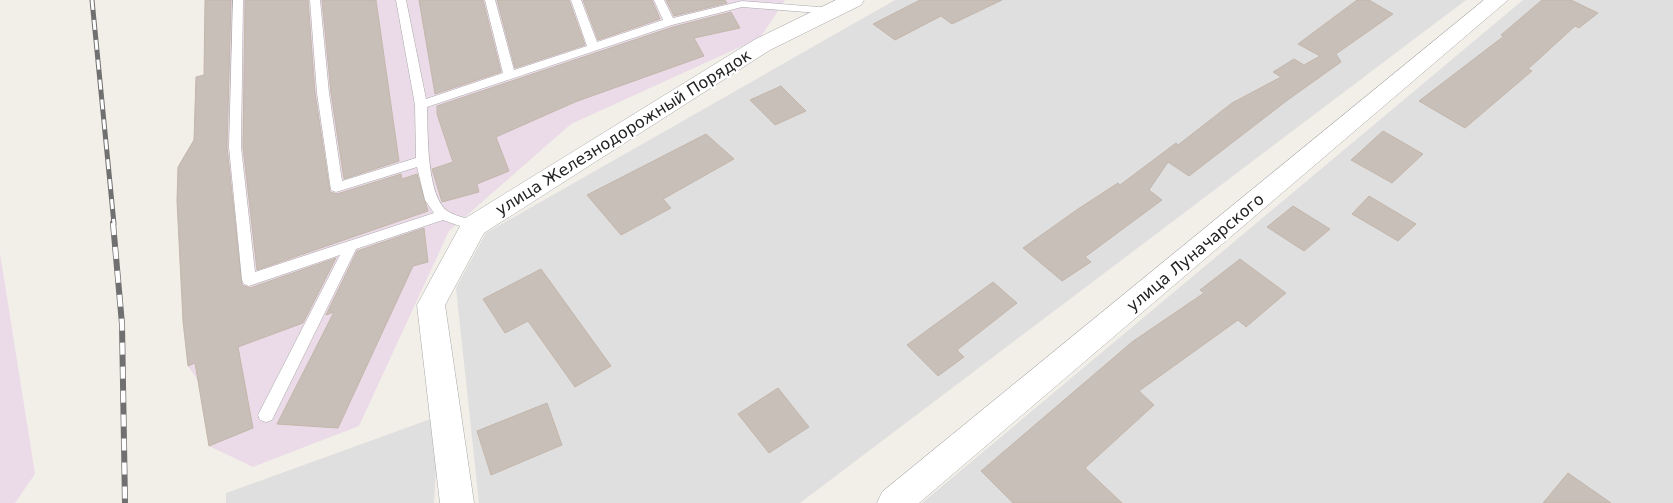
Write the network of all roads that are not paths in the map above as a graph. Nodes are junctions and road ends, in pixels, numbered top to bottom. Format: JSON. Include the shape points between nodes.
{"nodes":[{"id":1,"x":238,"y":0,"type":"edge"},
{"id":2,"x":315,"y":0,"type":"edge"},
{"id":3,"x":401,"y":0,"type":"edge"},
{"id":4,"x":490,"y":0,"type":"edge"},
{"id":5,"x":576,"y":0,"type":"edge"},
{"id":6,"x":659,"y":0,"type":"edge"},
{"id":7,"x":853,"y":0,"type":"edge"},
{"id":8,"x":1497,"y":0,"type":"edge"},
{"id":9,"x":741,"y":2,"type":"edge"},
{"id":10,"x":831,"y":11,"type":"junction"},
{"id":11,"x":669,"y":22,"type":"junction"},
{"id":12,"x":593,"y":47,"type":"junction"},
{"id":13,"x":510,"y":76,"type":"junction"},
{"id":14,"x":421,"y":106,"type":"junction"},
{"id":15,"x":422,"y":161,"type":"junction"},
{"id":16,"x":444,"y":216,"type":"junction"},
{"id":17,"x":474,"y":226,"type":"junction"},
{"id":18,"x":351,"y":246,"type":"junction"},
{"id":19,"x":266,"y":414,"type":"dead end"},
{"id":20,"x":457,"y":503,"type":"edge"},
{"id":21,"x":894,"y":503,"type":"edge"}],
"edges":[{"from":1,"to":18,"type":"lane","via":[[235,148],[249,280]]},
{"from":2,"to":15,"type":"lane","via":[[336,187]]},
{"from":3,"to":14,"type":"lane"},
{"from":4,"to":13,"type":"lane"},
{"from":5,"to":12,"type":"lane"},
{"from":6,"to":11,"type":"lane"},
{"from":7,"to":10,"type":"street","name":"улица Железнодорожный Порядок"},
{"from":8,"to":21,"type":"street","name":"улица Луначарского"},
{"from":9,"to":10,"type":"lane"},
{"from":9,"to":11,"type":"lane"},
{"from":10,"to":17,"type":"street","name":"улица Железнодорожный Порядок","via":[[762,45]]},
{"from":11,"to":12,"type":"lane"},
{"from":12,"to":13,"type":"lane"},
{"from":13,"to":14,"type":"lane"},
{"from":14,"to":15,"type":"lane"},
{"from":15,"to":16,"type":"lane","via":[[432,200]]},
{"from":16,"to":17,"type":"lane"},
{"from":16,"to":18,"type":"lane"},
{"from":17,"to":20,"type":"street","name":"улица Железнодорожный Порядок","via":[[431,305]]},
{"from":18,"to":19,"type":"lane"}]}
